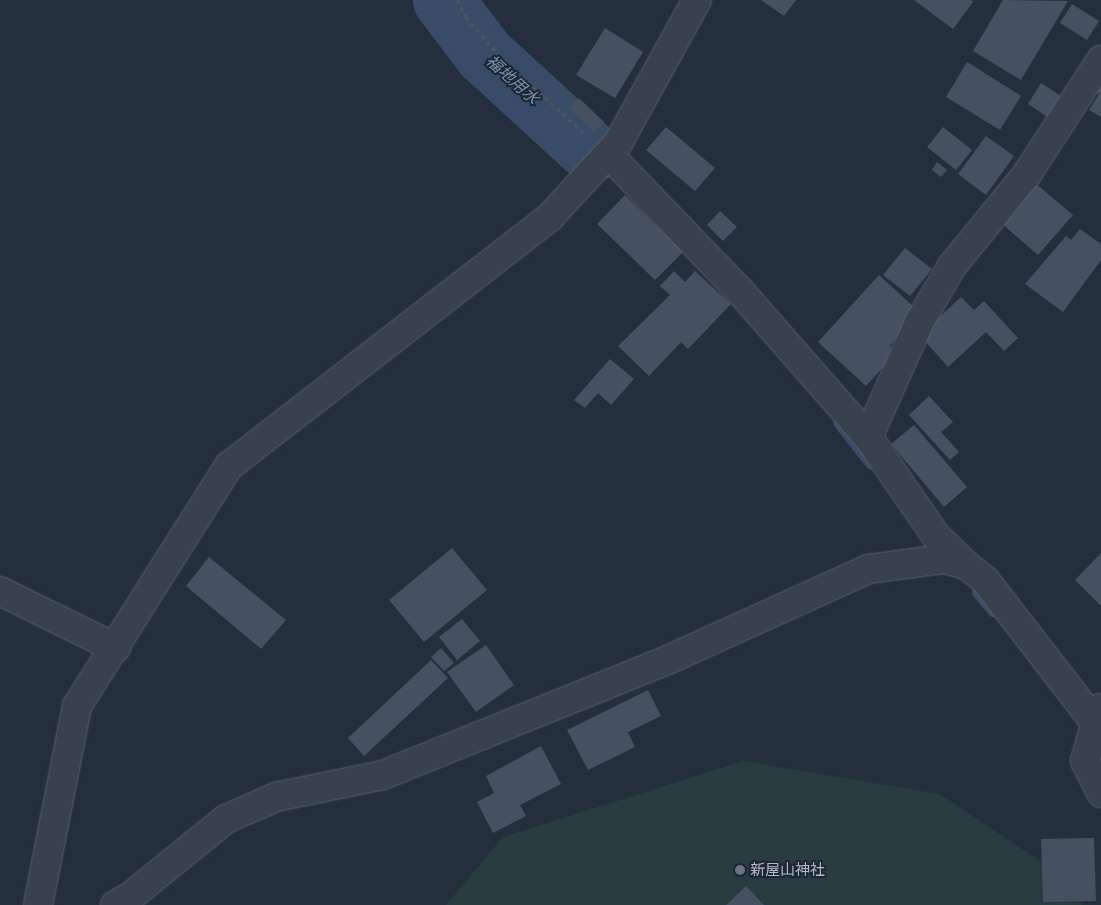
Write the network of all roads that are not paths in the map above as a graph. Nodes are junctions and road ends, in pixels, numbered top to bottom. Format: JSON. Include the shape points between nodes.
{"nodes":[{"id":1,"x":697,"y":0,"type":"edge"},
{"id":2,"x":1101,"y":60,"type":"edge"},
{"id":3,"x":608,"y":154,"type":"junction"},
{"id":4,"x":868,"y":437,"type":"junction"},
{"id":5,"x":966,"y":566,"type":"junction"},
{"id":6,"x":0,"y":591,"type":"edge"},
{"id":7,"x":116,"y":648,"type":"junction"},
{"id":8,"x":1100,"y":719,"type":"edge"},
{"id":9,"x":1101,"y":794,"type":"edge"},
{"id":10,"x":38,"y":905,"type":"edge"},
{"id":11,"x":115,"y":905,"type":"edge"}],
"edges":[{"from":1,"to":3,"type":"street","via":[[618,143]]},
{"from":2,"to":4,"type":"street","via":[[1027,174],[952,266],[920,320]]},
{"from":3,"to":4,"type":"street","via":[[740,291]]},
{"from":3,"to":7,"type":"street","via":[[550,217],[229,466]]},
{"from":4,"to":5,"type":"street","via":[[936,536]]},
{"from":5,"to":8,"type":"street","via":[[985,580]]},
{"from":5,"to":11,"type":"street","via":[[944,559],[868,570],[672,658],[383,775],[276,797],[226,819],[131,896]]},
{"from":6,"to":7,"type":"street"},
{"from":7,"to":10,"type":"street","via":[[77,706]]},
{"from":8,"to":9,"type":"street","via":[[1085,761]]}]}
